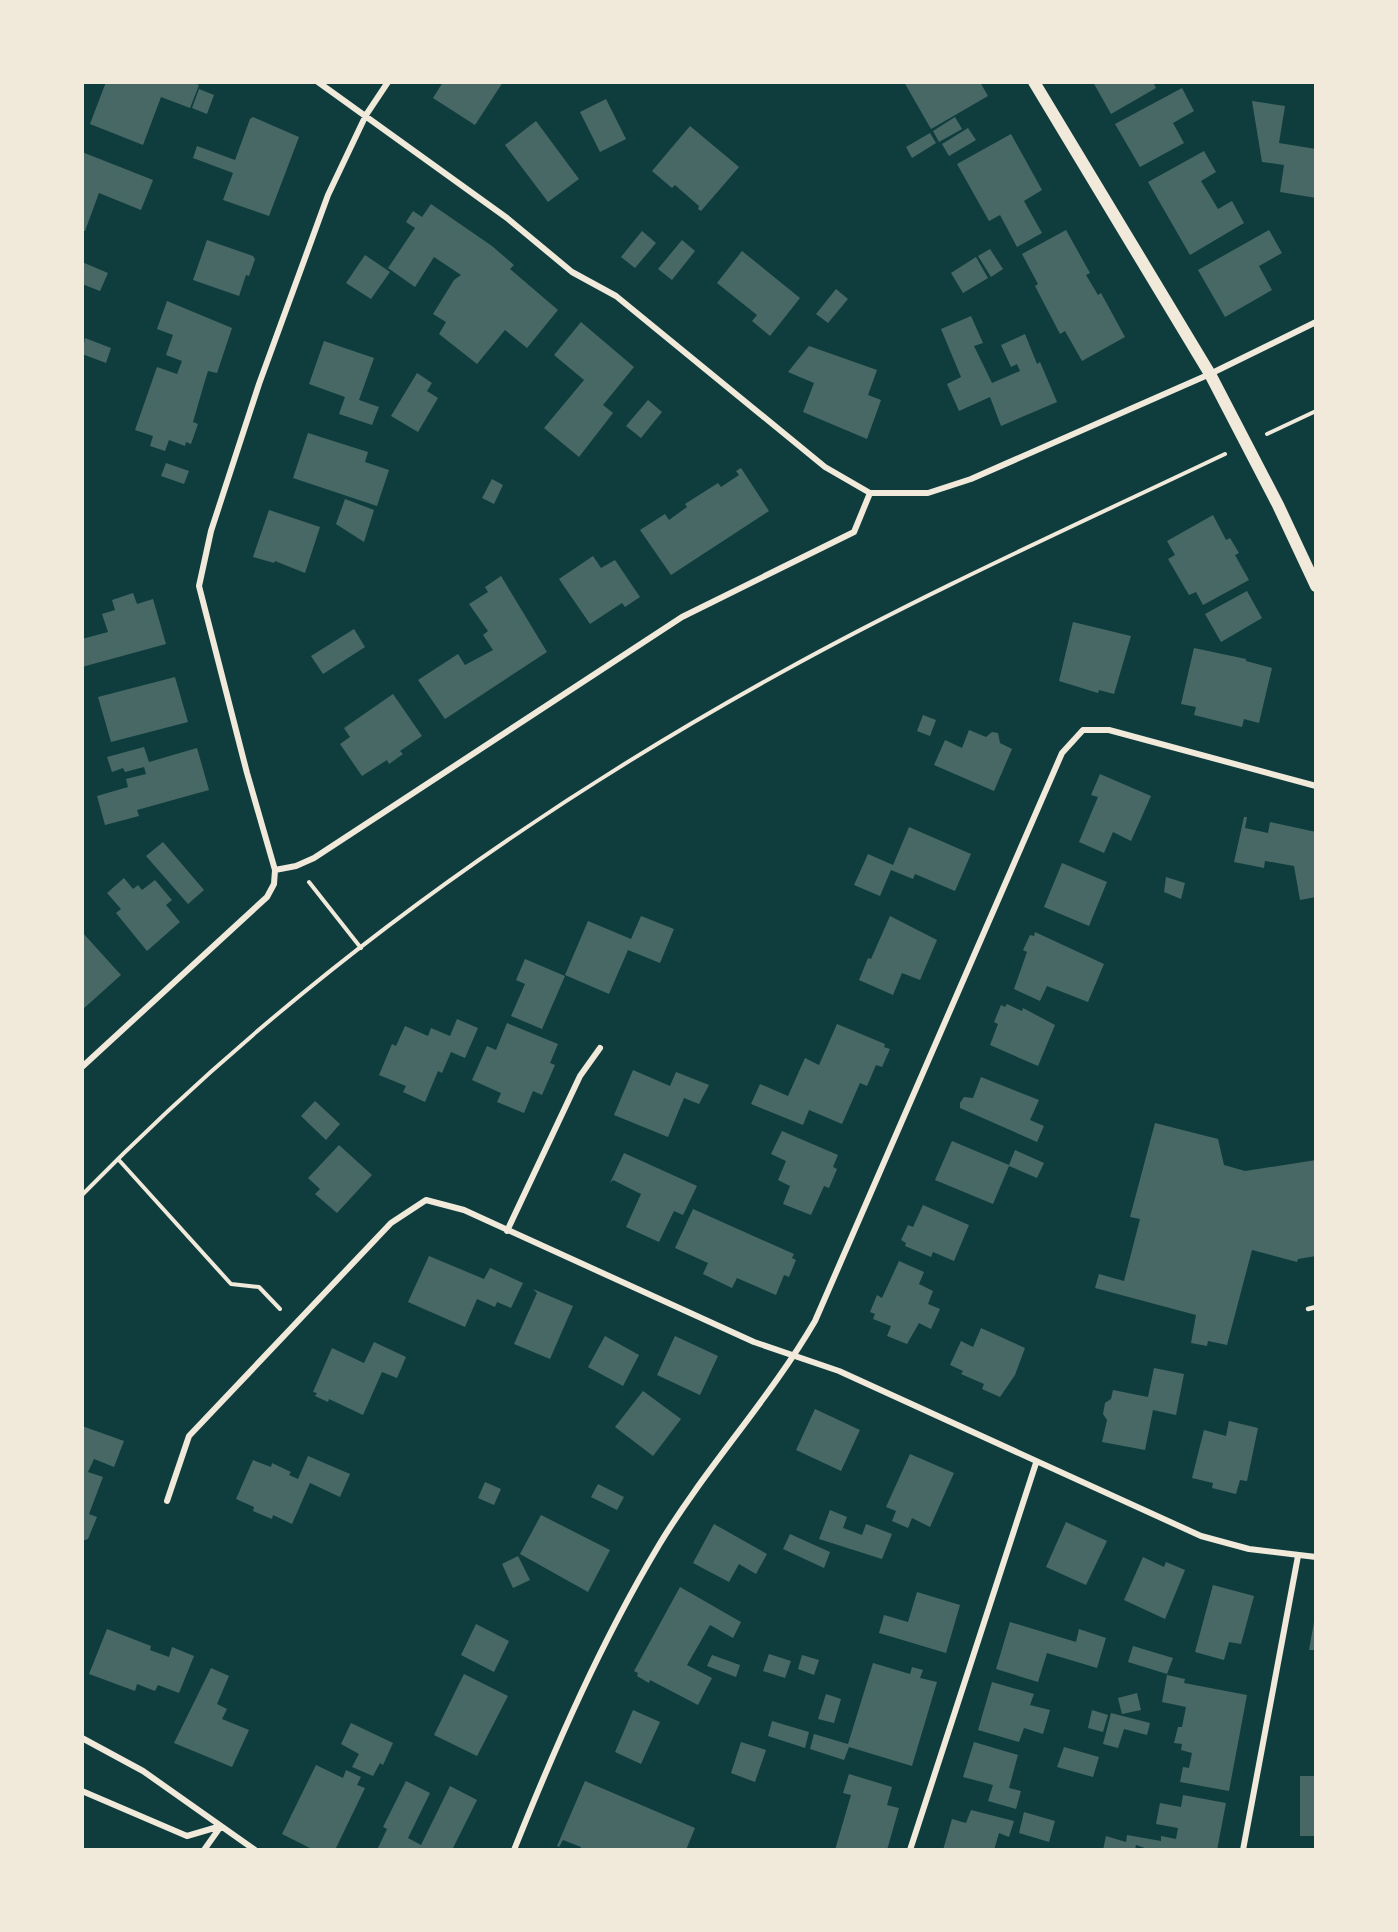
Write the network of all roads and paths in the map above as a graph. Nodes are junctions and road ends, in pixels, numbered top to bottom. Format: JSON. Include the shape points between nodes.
{"nodes":[{"id":1,"x":318,"y":82,"type":"edge"},
{"id":2,"x":388,"y":82,"type":"edge"},
{"id":3,"x":1034,"y":82,"type":"edge"},
{"id":4,"x":366,"y":115,"type":"junction"},
{"id":5,"x":1316,"y":321,"type":"edge"},
{"id":6,"x":1209,"y":374,"type":"junction"},
{"id":7,"x":1316,"y":411,"type":"edge"},
{"id":8,"x":1246,"y":444,"type":"junction"},
{"id":9,"x":870,"y":493,"type":"junction"},
{"id":10,"x":1312,"y":567,"type":"edge"},
{"id":11,"x":1316,"y":586,"type":"edge"},
{"id":12,"x":1316,"y":786,"type":"edge"},
{"id":13,"x":275,"y":870,"type":"junction"},
{"id":14,"x":321,"y":896,"type":"dead end"},
{"id":15,"x":360,"y":948,"type":"junction"},
{"id":16,"x":600,"y":1048,"type":"dead end"},
{"id":17,"x":82,"y":1067,"type":"edge"},
{"id":18,"x":118,"y":1159,"type":"junction"},
{"id":19,"x":82,"y":1195,"type":"edge"},
{"id":20,"x":507,"y":1231,"type":"junction"},
{"id":21,"x":1316,"y":1307,"type":"edge"},
{"id":22,"x":1308,"y":1309,"type":"dead end"},
{"id":23,"x":294,"y":1324,"type":"junction"},
{"id":24,"x":795,"y":1354,"type":"junction"},
{"id":25,"x":1036,"y":1462,"type":"junction"},
{"id":26,"x":167,"y":1501,"type":"dead end"},
{"id":27,"x":1298,"y":1557,"type":"junction"},
{"id":28,"x":1316,"y":1557,"type":"edge"},
{"id":29,"x":82,"y":1738,"type":"edge"},
{"id":30,"x":82,"y":1791,"type":"edge"},
{"id":31,"x":221,"y":1826,"type":"junction"},
{"id":32,"x":204,"y":1850,"type":"edge"},
{"id":33,"x":255,"y":1850,"type":"edge"},
{"id":34,"x":514,"y":1850,"type":"edge"},
{"id":35,"x":909,"y":1850,"type":"edge"},
{"id":36,"x":1243,"y":1850,"type":"edge"}],
"edges":[{"from":1,"to":4,"type":"street"},
{"from":2,"to":4,"type":"street"},
{"from":3,"to":6,"type":"main road"},
{"from":4,"to":9,"type":"street","via":[[507,218],[572,272],[616,296],[825,467]]},
{"from":4,"to":13,"type":"street","via":[[328,195],[263,372],[211,531],[199,586]]},
{"from":5,"to":6,"type":"street"},
{"from":6,"to":8,"type":"main road"},
{"from":6,"to":9,"type":"street","via":[[971,479],[928,493]]},
{"from":7,"to":8,"type":"path"},
{"from":8,"to":10,"type":"main road"},
{"from":8,"to":15,"type":"path","via":[[934,593],[780,672],[560,805]]},
{"from":9,"to":13,"type":"street","via":[[854,532],[682,617],[314,858]]},
{"from":10,"to":11,"type":"main road"},
{"from":12,"to":24,"type":"street","via":[[1109,730],[1083,730],[1062,753],[815,1321]]},
{"from":13,"to":17,"type":"street","via":[[274,884],[267,897]]},
{"from":14,"to":15,"type":"path"},
{"from":15,"to":18,"type":"path","via":[[246,1041]]},
{"from":16,"to":20,"type":"street","via":[[580,1076]]},
{"from":18,"to":19,"type":"path"},
{"from":18,"to":23,"type":"path","via":[[231,1284],[259,1287]]},
{"from":20,"to":23,"type":"street","via":[[464,1210],[426,1200],[391,1223]]},
{"from":20,"to":24,"type":"street","via":[[754,1342]]},
{"from":21,"to":22,"type":"lane"},
{"from":23,"to":26,"type":"street","via":[[189,1436]]},
{"from":24,"to":25,"type":"street"},
{"from":24,"to":34,"type":"street","via":[[708,1468],[659,1545],[559,1739]]},
{"from":25,"to":27,"type":"street","via":[[1201,1536]]},
{"from":25,"to":35,"type":"street"},
{"from":27,"to":28,"type":"street"},
{"from":27,"to":36,"type":"street"},
{"from":29,"to":31,"type":"street","via":[[143,1771]]},
{"from":30,"to":31,"type":"street","via":[[187,1836]]},
{"from":31,"to":32,"type":"street"},
{"from":31,"to":33,"type":"street"}]}
